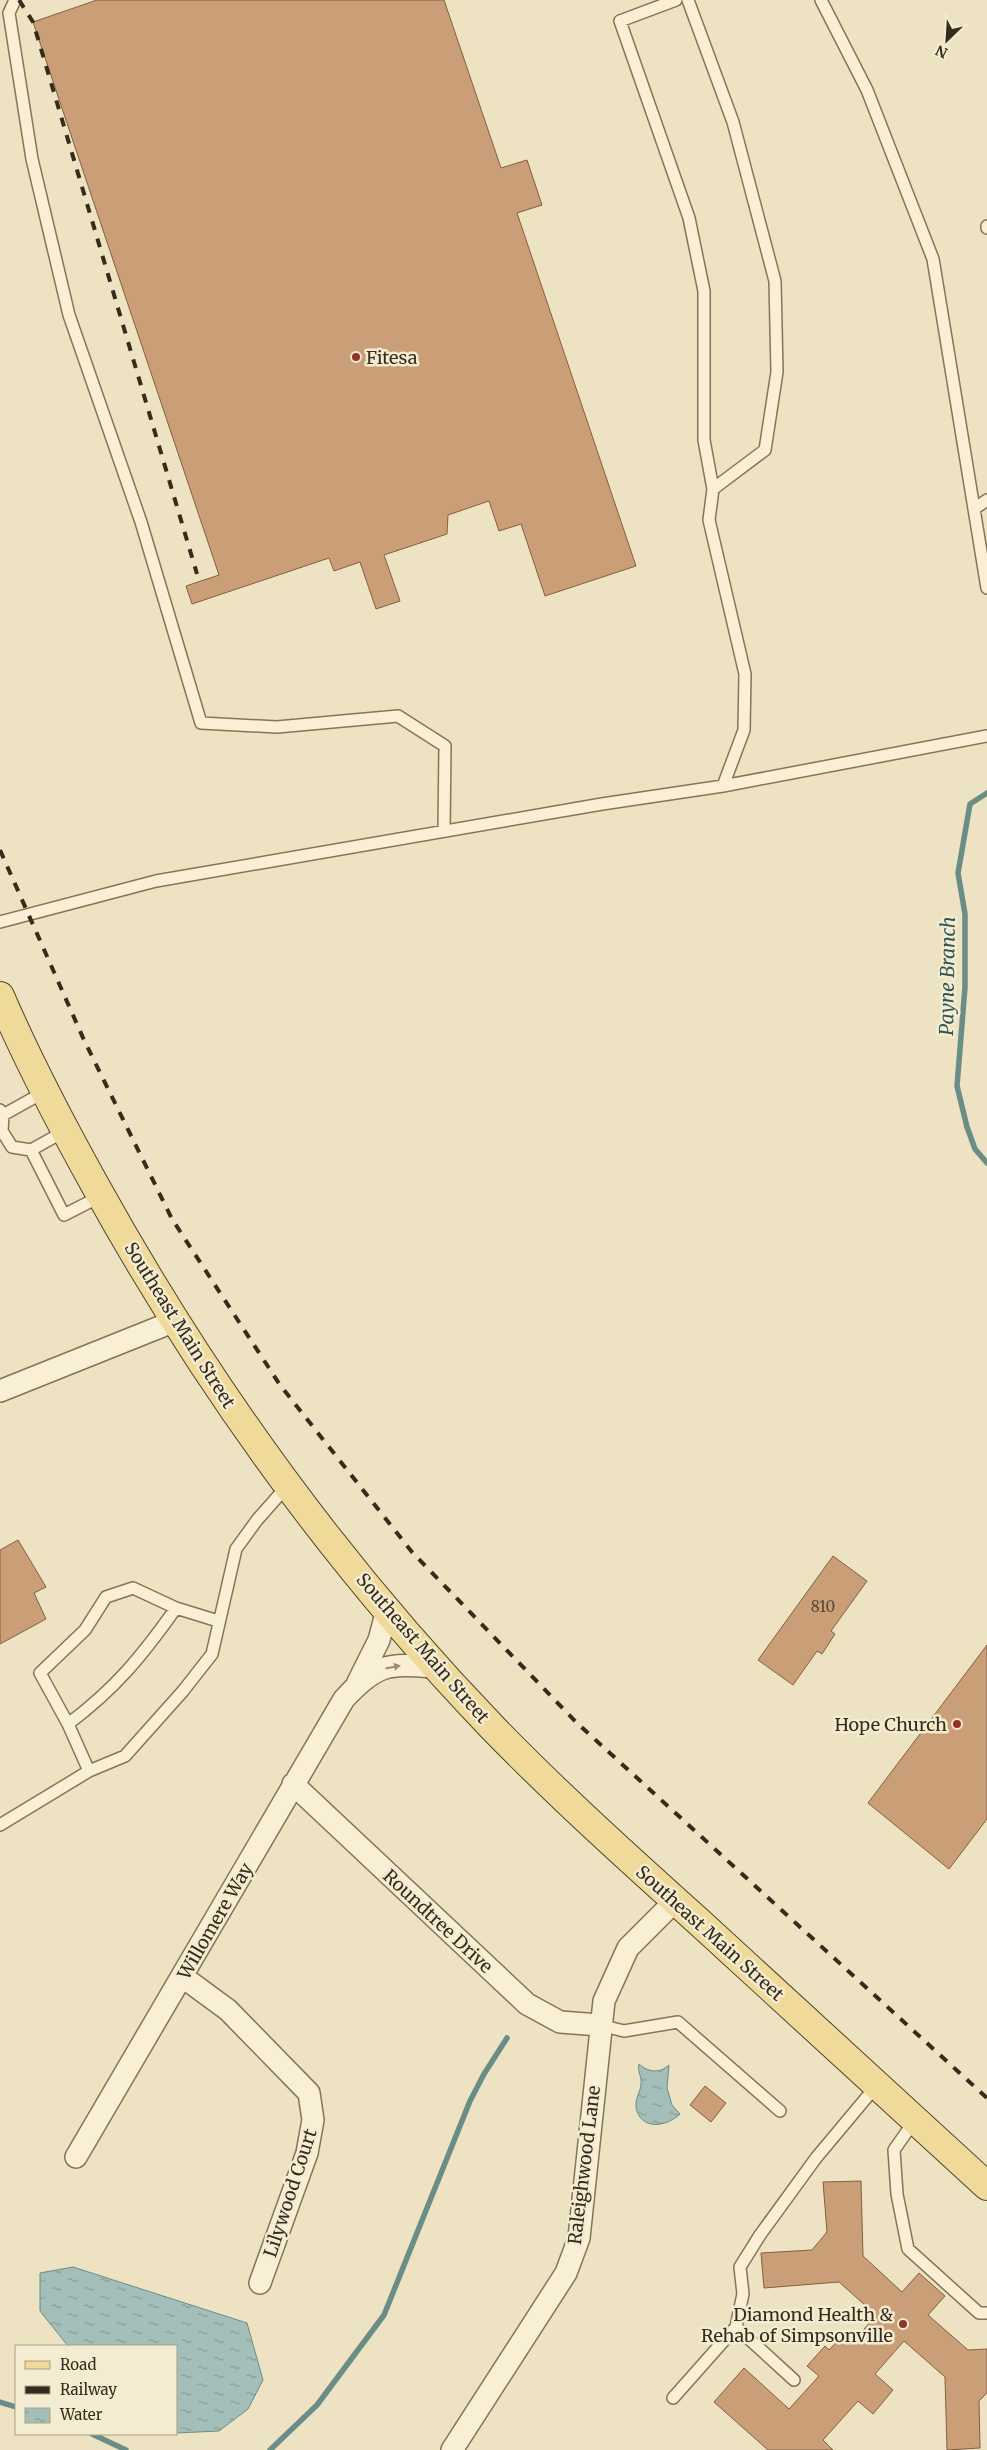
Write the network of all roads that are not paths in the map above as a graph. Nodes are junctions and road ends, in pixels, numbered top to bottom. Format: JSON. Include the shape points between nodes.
{"nodes":[{"id":1,"x":15,"y":0,"type":"edge"},
{"id":2,"x":676,"y":0,"type":"edge"},
{"id":3,"x":688,"y":0,"type":"edge"},
{"id":4,"x":822,"y":0,"type":"edge"},
{"id":5,"x":713,"y":489,"type":"junction"},
{"id":6,"x":987,"y":500,"type":"edge"},
{"id":7,"x":974,"y":509,"type":"junction"},
{"id":8,"x":987,"y":588,"type":"edge"},
{"id":9,"x":987,"y":736,"type":"edge"},
{"id":10,"x":723,"y":786,"type":"junction"},
{"id":11,"x":444,"y":831,"type":"junction"},
{"id":12,"x":0,"y":922,"type":"edge"},
{"id":13,"x":1,"y":1003,"type":"edge"},
{"id":14,"x":46,"y":1091,"type":"junction"},
{"id":15,"x":2,"y":1113,"type":"edge"},
{"id":16,"x":65,"y":1131,"type":"junction"},
{"id":17,"x":31,"y":1150,"type":"junction"},
{"id":18,"x":101,"y":1196,"type":"junction"},
{"id":19,"x":175,"y":1321,"type":"junction"},
{"id":20,"x":0,"y":1391,"type":"edge"},
{"id":21,"x":288,"y":1485,"type":"junction"},
{"id":22,"x":176,"y":1608,"type":"junction"},
{"id":23,"x":387,"y":1610,"type":"junction"},
{"id":24,"x":218,"y":1621,"type":"junction"},
{"id":25,"x":436,"y":1667,"type":"junction"},
{"id":26,"x":356,"y":1686,"type":"junction"},
{"id":27,"x":68,"y":1724,"type":"junction"},
{"id":28,"x":89,"y":1771,"type":"junction"},
{"id":29,"x":293,"y":1784,"type":"junction"},
{"id":30,"x":0,"y":1824,"type":"edge"},
{"id":31,"x":675,"y":1900,"type":"junction"},
{"id":32,"x":183,"y":1977,"type":"junction"},
{"id":33,"x":600,"y":2025,"type":"junction"},
{"id":34,"x":877,"y":2085,"type":"junction"},
{"id":35,"x":780,"y":2111,"type":"dead end"},
{"id":36,"x":915,"y":2120,"type":"junction"},
{"id":37,"x":76,"y":2157,"type":"dead end"},
{"id":38,"x":987,"y":2186,"type":"edge"},
{"id":39,"x":260,"y":2283,"type":"dead end"},
{"id":40,"x":987,"y":2313,"type":"edge"},
{"id":41,"x":736,"y":2327,"type":"junction"},
{"id":42,"x":794,"y":2380,"type":"dead end"},
{"id":43,"x":673,"y":2398,"type":"dead end"},
{"id":44,"x":452,"y":2450,"type":"edge"}],
"edges":[{"from":1,"to":11,"type":"lane","via":[[9,13],[32,159],[69,315],[141,522],[201,723],[277,727],[398,716],[445,746]]},
{"from":2,"to":5,"type":"lane","via":[[620,21],[689,218],[704,291],[704,440]]},
{"from":3,"to":5,"type":"lane","via":[[733,122],[775,281],[777,372],[765,450]]},
{"from":4,"to":7,"type":"lane","via":[[867,90],[933,259]]},
{"from":5,"to":10,"type":"lane","via":[[709,520],[745,674],[744,730]]},
{"from":6,"to":7,"type":"lane"},
{"from":7,"to":8,"type":"lane"},
{"from":9,"to":10,"type":"lane"},
{"from":10,"to":11,"type":"lane"},
{"from":11,"to":12,"type":"lane","via":[[156,881]]},
{"from":13,"to":14,"type":"main road","name":"Southeast Main Street"},
{"from":14,"to":15,"type":"lane"},
{"from":14,"to":16,"type":"main road","name":"Southeast Main Street"},
{"from":15,"to":17,"type":"lane","via":[[2,1131],[12,1147]]},
{"from":16,"to":17,"type":"lane"},
{"from":16,"to":18,"type":"main road","name":"Southeast Main Street"},
{"from":17,"to":18,"type":"lane","via":[[64,1215]]},
{"from":18,"to":19,"type":"main road","name":"Southeast Main Street"},
{"from":19,"to":20,"type":"street"},
{"from":19,"to":21,"type":"main road","name":"Southeast Main Street"},
{"from":21,"to":23,"type":"main road","name":"Southeast Main Street"},
{"from":21,"to":24,"type":"lane","via":[[236,1550]]},
{"from":22,"to":24,"type":"lane"},
{"from":22,"to":27,"type":"lane","via":[[122,1679]]},
{"from":22,"to":27,"type":"lane","via":[[133,1588],[106,1597],[84,1630],[40,1673]]},
{"from":23,"to":25,"type":"main road","name":"Southeast Main Street"},
{"from":23,"to":26,"type":"street","name":"Willomere Way","via":[[379,1640]]},
{"from":24,"to":28,"type":"lane","via":[[212,1654],[183,1691],[125,1756]]},
{"from":26,"to":25,"type":"street","name":"Willomere Way","one_way":true,"via":[[373,1671],[398,1665]]},
{"from":25,"to":31,"type":"main road","name":"Southeast Main Street","via":[[559,1795]]},
{"from":26,"to":29,"type":"street","name":"Willomere Way","via":[[344,1699]]},
{"from":27,"to":28,"type":"lane"},
{"from":28,"to":30,"type":"lane"},
{"from":29,"to":32,"type":"street","name":"Willomere Way"},
{"from":29,"to":33,"type":"street","name":"Roundtree Drive","via":[[528,2004],[560,2022]]},
{"from":31,"to":33,"type":"street","name":"Raleighwood Lane","via":[[628,1948],[604,2001]]},
{"from":31,"to":34,"type":"main road","name":"Southeast Main Street"},
{"from":32,"to":37,"type":"street","name":"Willomere Way"},
{"from":32,"to":39,"type":"street","name":"Lilywood Court","via":[[228,2010],[309,2093],[313,2120],[307,2153]]},
{"from":33,"to":35,"type":"lane","via":[[624,2031],[678,2022]]},
{"from":33,"to":44,"type":"street","name":"Raleighwood Lane","via":[[579,2238],[566,2273]]},
{"from":34,"to":36,"type":"main road","name":"Southeast Main Street"},
{"from":34,"to":41,"type":"lane","via":[[816,2158],[740,2267],[743,2294]]},
{"from":36,"to":38,"type":"main road","name":"Southeast Main Street"},
{"from":36,"to":40,"type":"lane","via":[[894,2150],[897,2194],[908,2249],[979,2314]]},
{"from":41,"to":42,"type":"lane"},
{"from":41,"to":43,"type":"lane"}]}
